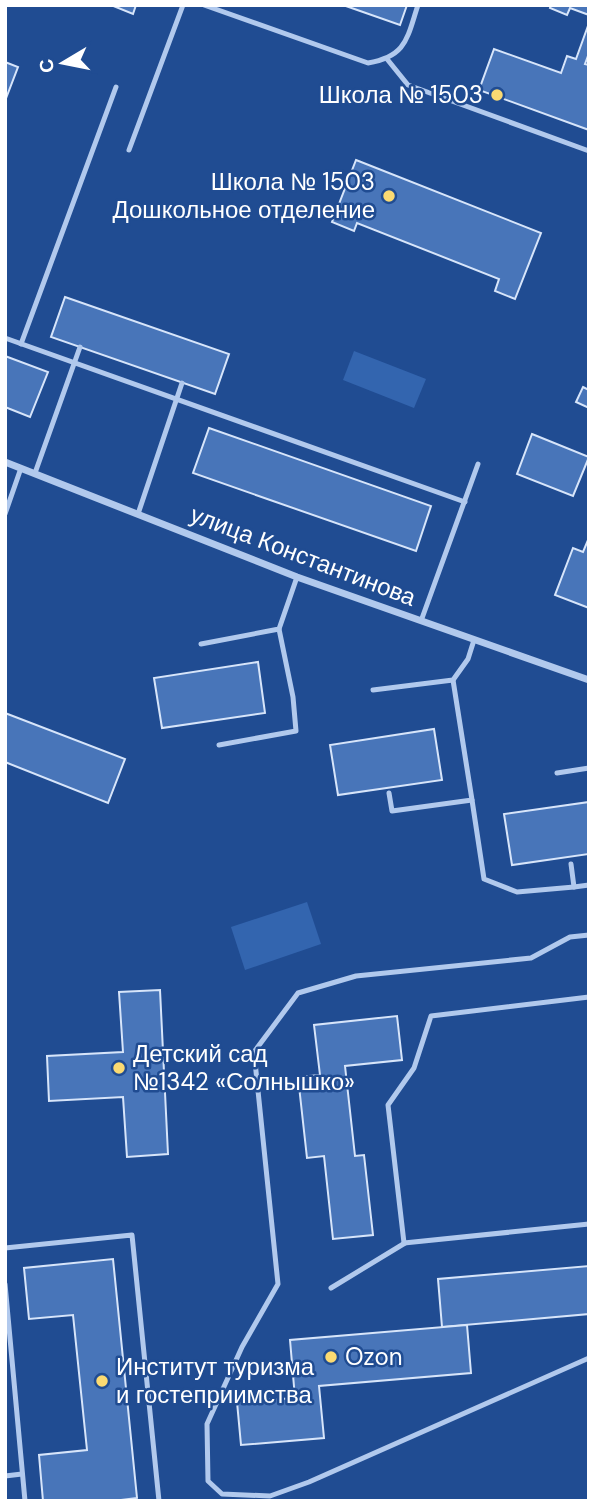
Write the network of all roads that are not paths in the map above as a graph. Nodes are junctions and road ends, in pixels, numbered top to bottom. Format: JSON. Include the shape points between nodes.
{"nodes":[{"id":1,"x":183,"y":5,"type":"edge"},
{"id":2,"x":204,"y":5,"type":"edge"},
{"id":3,"x":418,"y":5,"type":"edge"},
{"id":4,"x":387,"y":60,"type":"junction"},
{"id":5,"x":116,"y":87,"type":"dead end"},
{"id":6,"x":129,"y":150,"type":"dead end"},
{"id":7,"x":589,"y":150,"type":"edge"},
{"id":8,"x":5,"y":338,"type":"edge"},
{"id":9,"x":21,"y":344,"type":"junction"},
{"id":10,"x":80,"y":347,"type":"dead end"},
{"id":11,"x":74,"y":364,"type":"junction"},
{"id":12,"x":182,"y":383,"type":"dead end"},
{"id":13,"x":177,"y":401,"type":"junction"},
{"id":14,"x":5,"y":461,"type":"edge"},
{"id":15,"x":478,"y":464,"type":"dead end"},
{"id":16,"x":21,"y":467,"type":"junction"},
{"id":17,"x":35,"y":473,"type":"junction"},
{"id":18,"x":465,"y":502,"type":"junction"},
{"id":19,"x":5,"y":514,"type":"edge"},
{"id":20,"x":138,"y":514,"type":"junction"},
{"id":21,"x":297,"y":577,"type":"junction"},
{"id":22,"x":421,"y":621,"type":"junction"},
{"id":23,"x":279,"y":629,"type":"junction"},
{"id":24,"x":474,"y":640,"type":"junction"},
{"id":25,"x":201,"y":644,"type":"dead end"},
{"id":26,"x":453,"y":680,"type":"junction"},
{"id":27,"x":589,"y":680,"type":"edge"},
{"id":28,"x":373,"y":690,"type":"dead end"},
{"id":29,"x":219,"y":745,"type":"dead end"},
{"id":30,"x":589,"y":768,"type":"edge"},
{"id":31,"x":557,"y":773,"type":"dead end"},
{"id":32,"x":389,"y":793,"type":"dead end"},
{"id":33,"x":472,"y":800,"type":"junction"},
{"id":34,"x":571,"y":864,"type":"dead end"},
{"id":35,"x":589,"y":886,"type":"edge"},
{"id":36,"x":575,"y":887,"type":"junction"},
{"id":37,"x":589,"y":935,"type":"edge"},
{"id":38,"x":589,"y":997,"type":"edge"},
{"id":39,"x":589,"y":1224,"type":"edge"},
{"id":40,"x":405,"y":1243,"type":"junction"},
{"id":41,"x":5,"y":1248,"type":"edge"},
{"id":42,"x":5,"y":1284,"type":"edge"},
{"id":43,"x":331,"y":1288,"type":"dead end"},
{"id":44,"x":6,"y":1302,"type":"edge"},
{"id":45,"x":589,"y":1358,"type":"edge"},
{"id":46,"x":22,"y":1474,"type":"junction"},
{"id":47,"x":5,"y":1476,"type":"edge"},
{"id":48,"x":25,"y":1501,"type":"edge"},
{"id":49,"x":159,"y":1501,"type":"edge"}],
"edges":[{"from":1,"to":6,"type":"lane"},
{"from":2,"to":4,"type":"lane","via":[[368,63]]},
{"from":3,"to":4,"type":"lane","via":[[404,45]]},
{"from":4,"to":7,"type":"lane","via":[[408,85]]},
{"from":5,"to":9,"type":"lane"},
{"from":8,"to":9,"type":"lane"},
{"from":9,"to":11,"type":"lane"},
{"from":10,"to":11,"type":"lane"},
{"from":11,"to":13,"type":"lane"},
{"from":11,"to":17,"type":"lane"},
{"from":12,"to":13,"type":"lane"},
{"from":13,"to":18,"type":"lane"},
{"from":13,"to":20,"type":"lane"},
{"from":14,"to":16,"type":"street","name":"улица Константинова"},
{"from":15,"to":18,"type":"lane"},
{"from":16,"to":17,"type":"street","name":"улица Константинова"},
{"from":16,"to":19,"type":"lane"},
{"from":17,"to":20,"type":"street","name":"улица Константинова"},
{"from":18,"to":22,"type":"lane"},
{"from":20,"to":21,"type":"street","name":"улица Константинова"},
{"from":21,"to":22,"type":"street","name":"улица Константинова"},
{"from":21,"to":23,"type":"lane"},
{"from":22,"to":24,"type":"street","name":"улица Константинова"},
{"from":23,"to":25,"type":"lane"},
{"from":23,"to":29,"type":"lane","via":[[296,731]]},
{"from":24,"to":26,"type":"lane","via":[[468,659]]},
{"from":24,"to":27,"type":"street","name":"улица Константинова"},
{"from":26,"to":28,"type":"lane"},
{"from":26,"to":33,"type":"lane"},
{"from":30,"to":31,"type":"lane"},
{"from":32,"to":33,"type":"lane","via":[[392,811]]},
{"from":33,"to":36,"type":"lane","via":[[484,879],[517,892]]},
{"from":34,"to":36,"type":"lane"},
{"from":35,"to":36,"type":"lane"},
{"from":37,"to":45,"type":"lane","via":[[570,937],[531,958],[356,976],[298,993],[254,1052],[278,1284],[242,1347],[207,1424],[208,1480],[222,1494],[270,1496]]},
{"from":38,"to":40,"type":"lane","via":[[431,1016],[414,1068],[388,1105]]},
{"from":39,"to":40,"type":"lane"},
{"from":40,"to":43,"type":"lane"},
{"from":41,"to":49,"type":"lane","via":[[132,1235]]},
{"from":42,"to":44,"type":"lane"},
{"from":44,"to":46,"type":"lane"},
{"from":46,"to":47,"type":"lane"},
{"from":46,"to":48,"type":"lane"}]}
